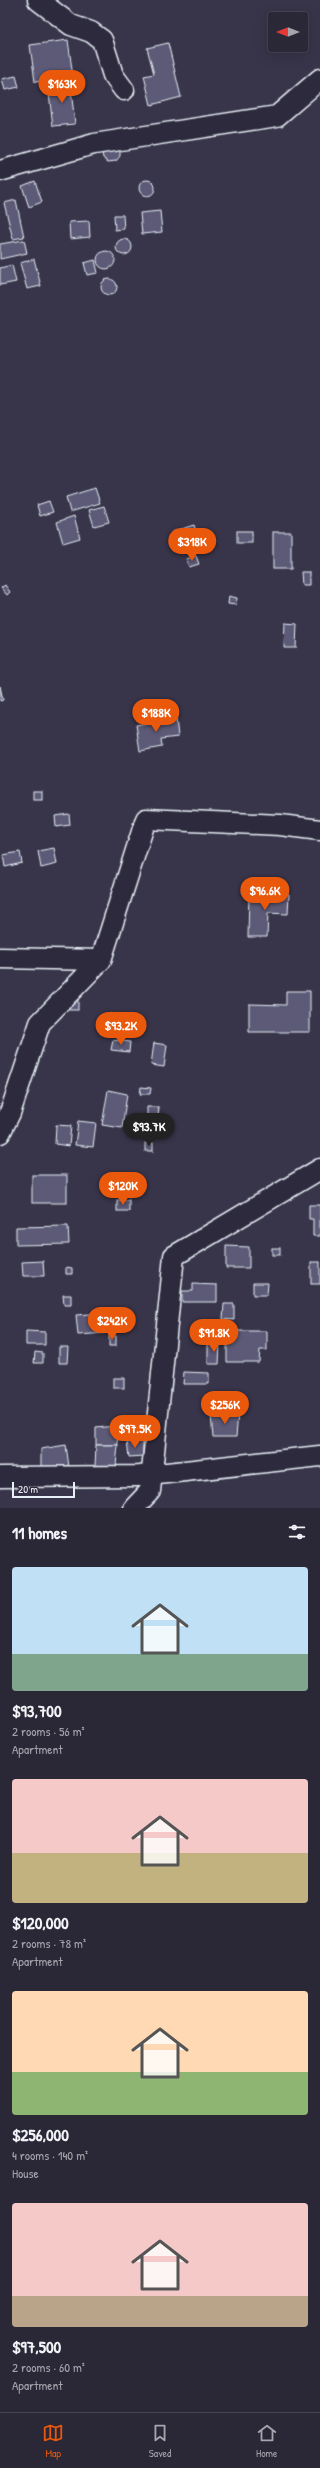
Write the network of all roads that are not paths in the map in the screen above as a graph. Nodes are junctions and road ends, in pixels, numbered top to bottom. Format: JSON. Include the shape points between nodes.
{"nodes":[{"id":1,"x":38,"y":0,"type":"edge"},
{"id":2,"x":320,"y":78,"type":"edge"},
{"id":3,"x":124,"y":90,"type":"dead end"},
{"id":4,"x":0,"y":171,"type":"edge"},
{"id":5,"x":320,"y":830,"type":"edge"},
{"id":6,"x":0,"y":958,"type":"edge"},
{"id":7,"x":101,"y":960,"type":"junction"},
{"id":8,"x":0,"y":1133,"type":"edge"},
{"id":9,"x":320,"y":1169,"type":"edge"},
{"id":10,"x":320,"y":1456,"type":"edge"},
{"id":11,"x":152,"y":1475,"type":"junction"},
{"id":12,"x":0,"y":1477,"type":"edge"},
{"id":13,"x":134,"y":1508,"type":"edge"}],
"edges":[{"from":1,"to":3,"type":"street","via":[[72,25],[91,32],[102,40],[113,75]]},
{"from":2,"to":4,"type":"street","via":[[277,116],[94,144]]},
{"from":5,"to":7,"type":"street","via":[[280,825],[146,819]]},
{"from":6,"to":7,"type":"street"},
{"from":7,"to":8,"type":"street","via":[[40,1023],[10,1113]]},
{"from":9,"to":11,"type":"street","via":[[174,1256]]},
{"from":10,"to":11,"type":"street"},
{"from":11,"to":12,"type":"street"},
{"from":11,"to":13,"type":"street","via":[[150,1491]]}]}
